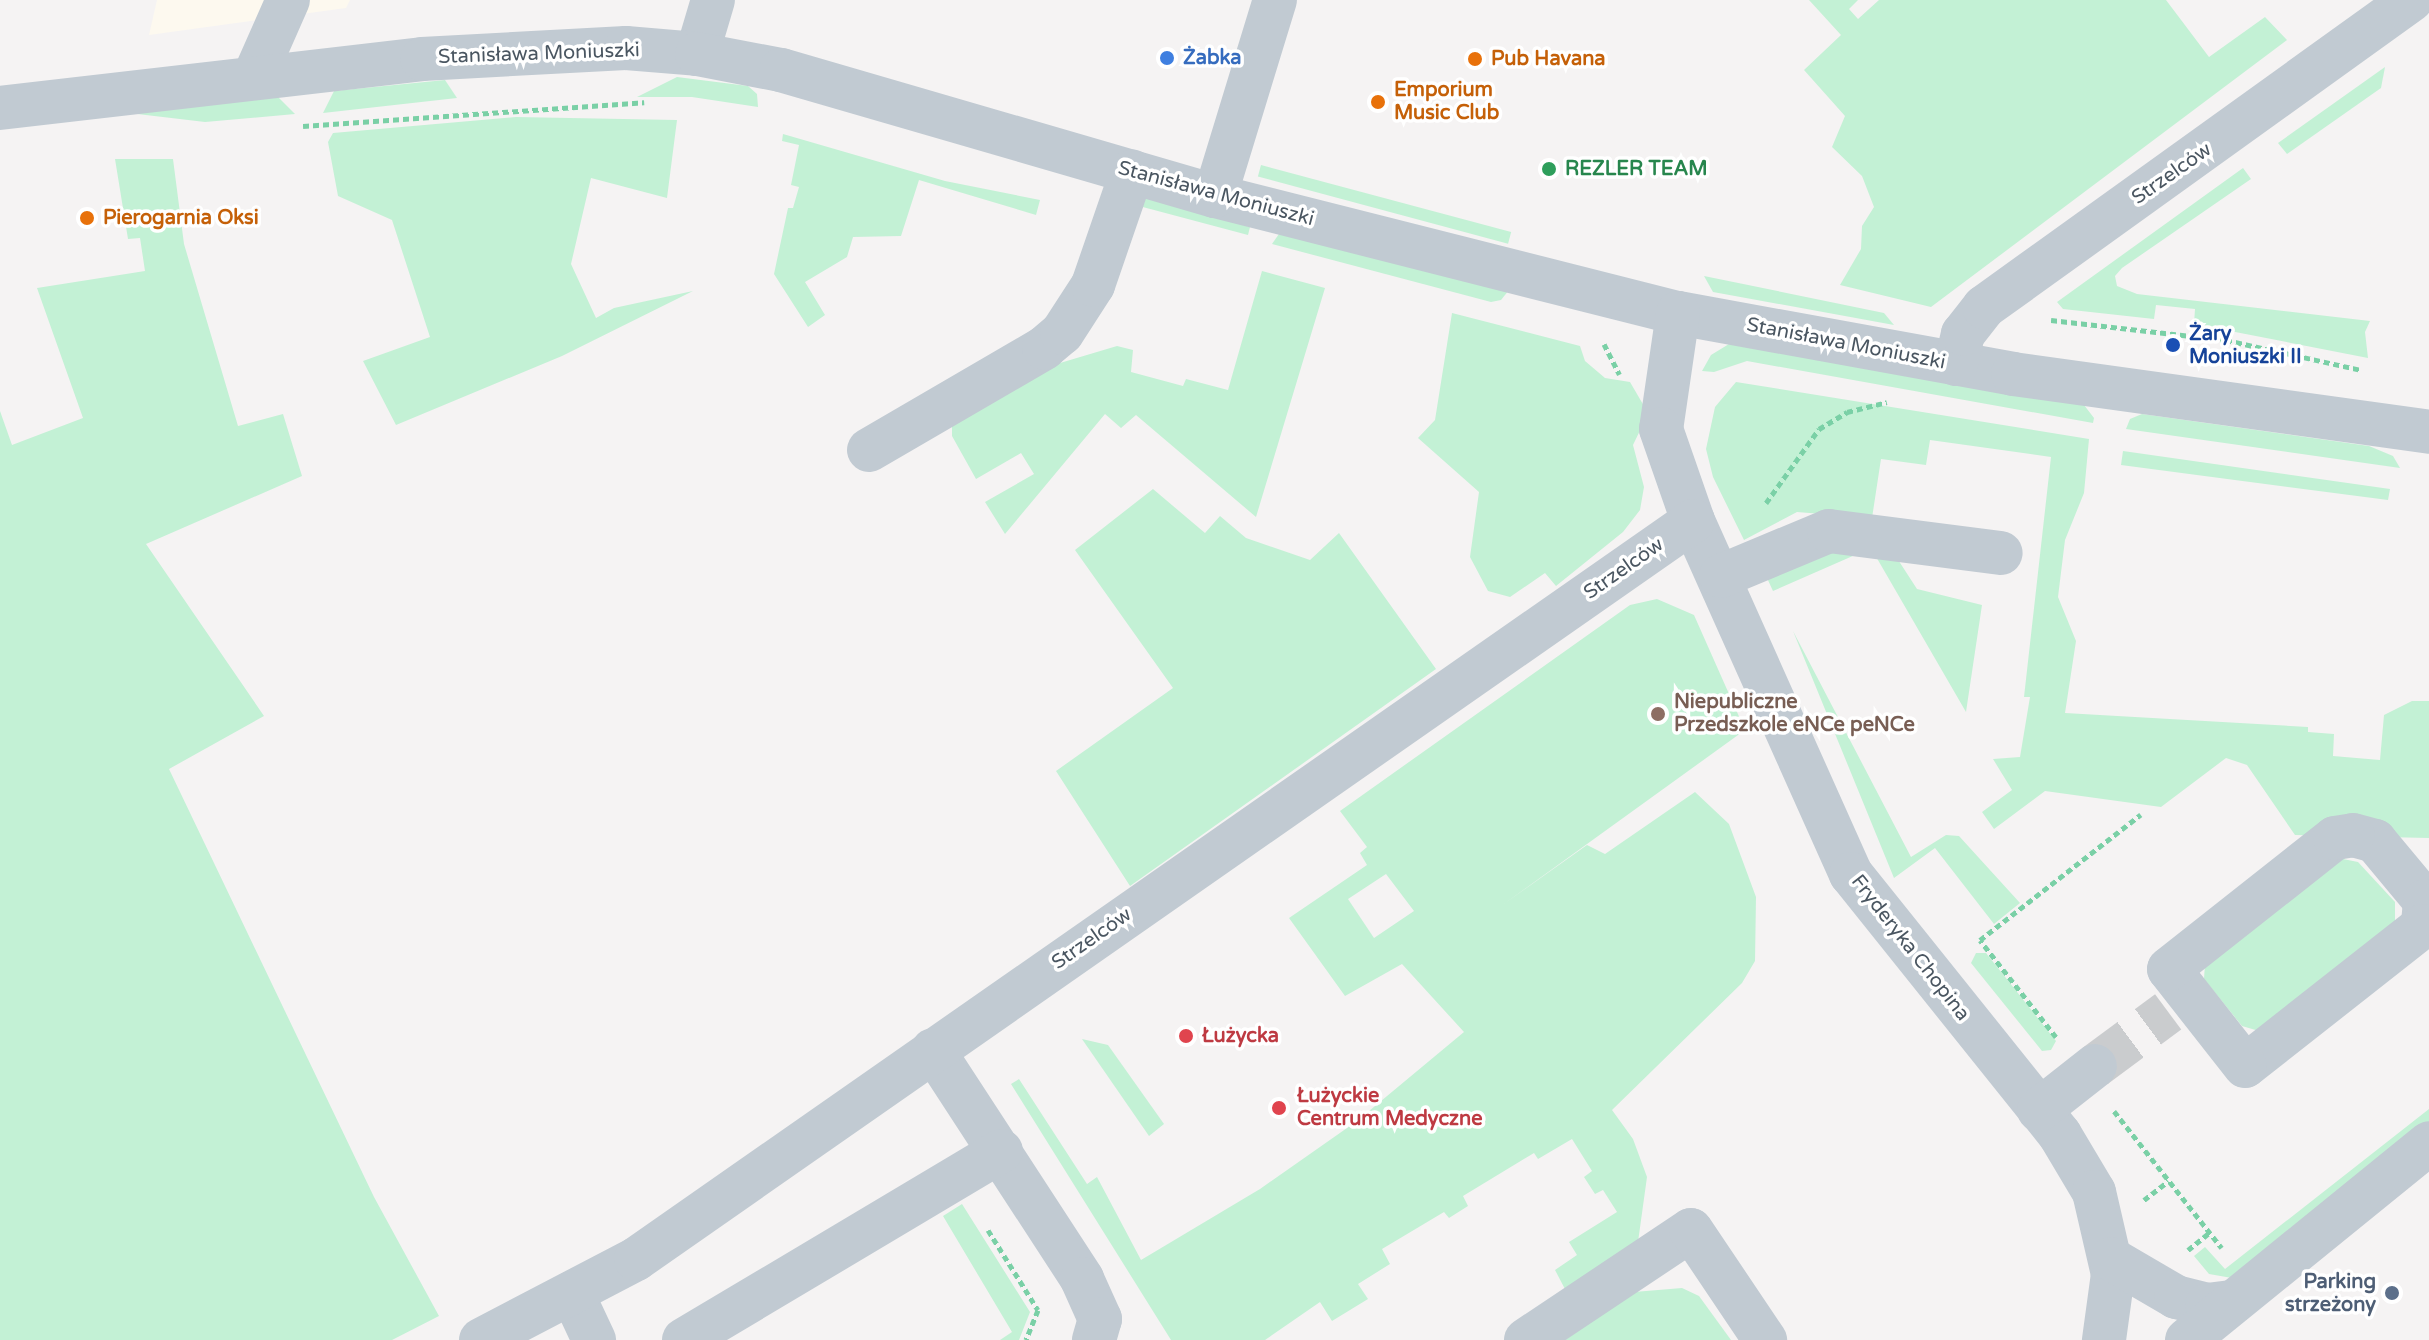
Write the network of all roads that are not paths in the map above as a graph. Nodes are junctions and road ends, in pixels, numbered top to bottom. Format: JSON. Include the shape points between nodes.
{"nodes":[{"id":1,"x":288,"y":0,"type":"edge"},
{"id":2,"x":713,"y":0,"type":"edge"},
{"id":3,"x":1275,"y":0,"type":"edge"},
{"id":4,"x":2411,"y":0,"type":"edge"},
{"id":5,"x":697,"y":54,"type":"junction"},
{"id":6,"x":254,"y":77,"type":"junction"},
{"id":7,"x":0,"y":108,"type":"edge"},
{"id":8,"x":1132,"y":172,"type":"junction"},
{"id":9,"x":1215,"y":196,"type":"junction"},
{"id":10,"x":1678,"y":313,"type":"junction"},
{"id":11,"x":1956,"y":364,"type":"junction"},
{"id":12,"x":2429,"y":432,"type":"edge"},
{"id":13,"x":869,"y":450,"type":"dead end"},
{"id":14,"x":1693,"y":521,"type":"junction"},
{"id":15,"x":2001,"y":553,"type":"dead end"},
{"id":16,"x":1734,"y":570,"type":"junction"},
{"id":17,"x":2416,"y":864,"type":"edge"},
{"id":18,"x":933,"y":1050,"type":"junction"},
{"id":19,"x":2090,"y":1070,"type":"tunnel mouth"},
{"id":20,"x":2039,"y":1110,"type":"junction"},
{"id":21,"x":2429,"y":1143,"type":"edge"},
{"id":22,"x":1001,"y":1151,"type":"junction"},
{"id":23,"x":2111,"y":1259,"type":"junction"},
{"id":24,"x":572,"y":1293,"type":"junction"},
{"id":25,"x":2233,"y":1302,"type":"junction"},
{"id":26,"x":481,"y":1340,"type":"edge"},
{"id":27,"x":594,"y":1340,"type":"edge"},
{"id":28,"x":684,"y":1340,"type":"edge"},
{"id":29,"x":1094,"y":1340,"type":"edge"},
{"id":30,"x":1526,"y":1340,"type":"edge"},
{"id":31,"x":1765,"y":1340,"type":"edge"},
{"id":32,"x":2104,"y":1340,"type":"edge"},
{"id":33,"x":2187,"y":1340,"type":"edge"}],
"edges":[{"from":1,"to":6,"type":"street"},
{"from":2,"to":5,"type":"street"},
{"from":3,"to":9,"type":"street"},
{"from":4,"to":11,"type":"street","name":"Strzelców","via":[[1984,307],[1963,334]]},
{"from":5,"to":6,"type":"street","name":"Stanisława Moniuszki","via":[[585,50],[422,59]]},
{"from":5,"to":8,"type":"street","name":"Stanisława Moniuszki","via":[[781,70]]},
{"from":6,"to":7,"type":"street","name":"Stanisława Moniuszki"},
{"from":8,"to":9,"type":"street","name":"Stanisława Moniuszki"},
{"from":8,"to":13,"type":"street","via":[[1093,285],[1062,333]]},
{"from":9,"to":10,"type":"street","name":"Stanisława Moniuszki"},
{"from":10,"to":11,"type":"street","name":"Stanisława Moniuszki"},
{"from":10,"to":14,"type":"street","name":"Fryderyka Chopina","via":[[1661,429]]},
{"from":11,"to":12,"type":"street","name":"Stanisława Moniuszki"},
{"from":14,"to":16,"type":"street","name":"Fryderyka Chopina"},
{"from":14,"to":18,"type":"street","name":"Strzelców"},
{"from":15,"to":16,"type":"street","via":[[1829,531]]},
{"from":16,"to":20,"type":"street","name":"Fryderyka Chopina","via":[[1851,874]]},
{"from":17,"to":17,"type":"street","via":[[2375,841],[2353,835],[2335,838],[2169,969],[2179,1004],[2245,1066],[2423,926],[2425,901]]},
{"from":18,"to":22,"type":"street"},
{"from":18,"to":24,"type":"street","name":"Strzelców","via":[[636,1259]]},
{"from":19,"to":20,"type":"street"},
{"from":20,"to":23,"type":"street","name":"Fryderyka Chopina","via":[[2094,1192]]},
{"from":21,"to":25,"type":"street"},
{"from":22,"to":28,"type":"street"},
{"from":22,"to":29,"type":"street","via":[[1096,1306],[1100,1319]]},
{"from":23,"to":25,"type":"street","via":[[2176,1297],[2207,1305]]},
{"from":23,"to":32,"type":"street","name":"Fryderyka Chopina"},
{"from":24,"to":26,"type":"street","name":"Strzelców"},
{"from":24,"to":27,"type":"street"},
{"from":25,"to":33,"type":"street"},
{"from":30,"to":31,"type":"street","via":[[1691,1230]]}]}
